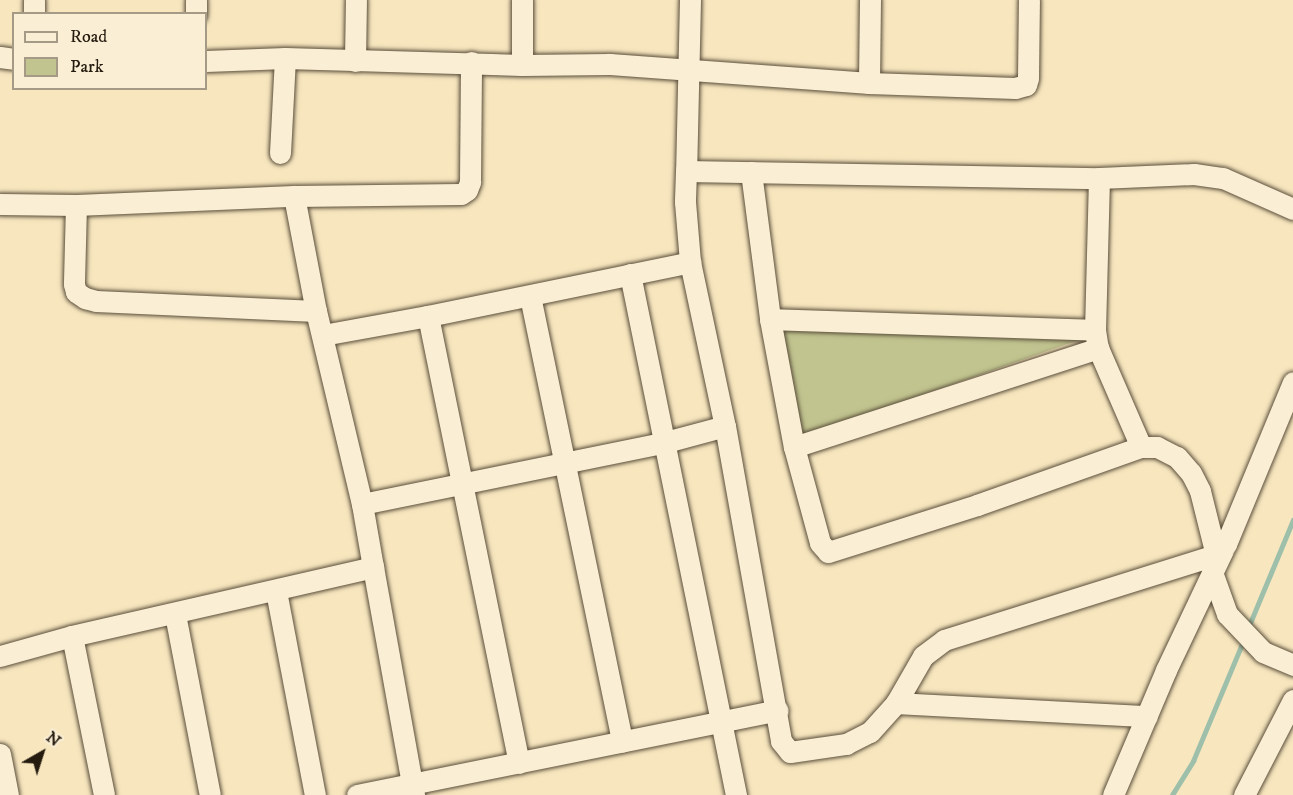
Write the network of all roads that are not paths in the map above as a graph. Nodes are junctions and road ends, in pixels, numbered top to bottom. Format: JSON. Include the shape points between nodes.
{"nodes":[{"id":1,"x":356,"y":0,"type":"edge"},
{"id":2,"x":522,"y":0,"type":"edge"},
{"id":3,"x":690,"y":0,"type":"edge"},
{"id":4,"x":870,"y":0,"type":"edge"},
{"id":5,"x":1029,"y":0,"type":"edge"},
{"id":6,"x":285,"y":58,"type":"junction"},
{"id":7,"x":207,"y":61,"type":"edge"},
{"id":8,"x":355,"y":61,"type":"junction"},
{"id":9,"x":471,"y":62,"type":"junction"},
{"id":10,"x":522,"y":65,"type":"junction"},
{"id":11,"x":689,"y":71,"type":"junction"},
{"id":12,"x":869,"y":83,"type":"junction"},
{"id":13,"x":280,"y":153,"type":"dead end"},
{"id":14,"x":686,"y":171,"type":"junction"},
{"id":15,"x":751,"y":172,"type":"junction"},
{"id":16,"x":1100,"y":178,"type":"junction"},
{"id":17,"x":294,"y":196,"type":"junction"},
{"id":18,"x":0,"y":204,"type":"edge"},
{"id":19,"x":76,"y":205,"type":"junction"},
{"id":20,"x":1293,"y":209,"type":"edge"},
{"id":21,"x":690,"y":262,"type":"junction"},
{"id":22,"x":630,"y":274,"type":"junction"},
{"id":23,"x":530,"y":296,"type":"junction"},
{"id":24,"x":316,"y":311,"type":"junction"},
{"id":25,"x":428,"y":316,"type":"junction"},
{"id":26,"x":770,"y":319,"type":"junction"},
{"id":27,"x":323,"y":335,"type":"junction"},
{"id":28,"x":1097,"y":339,"type":"junction"},
{"id":29,"x":1293,"y":382,"type":"edge"},
{"id":30,"x":725,"y":426,"type":"junction"},
{"id":31,"x":662,"y":443,"type":"junction"},
{"id":32,"x":794,"y":447,"type":"junction"},
{"id":33,"x":1141,"y":447,"type":"junction"},
{"id":34,"x":564,"y":462,"type":"junction"},
{"id":35,"x":461,"y":484,"type":"junction"},
{"id":36,"x":362,"y":504,"type":"junction"},
{"id":37,"x":1217,"y":559,"type":"junction"},
{"id":38,"x":373,"y":567,"type":"junction"},
{"id":39,"x":276,"y":591,"type":"junction"},
{"id":40,"x":175,"y":614,"type":"junction"},
{"id":41,"x":72,"y":636,"type":"junction"},
{"id":42,"x":0,"y":656,"type":"edge"},
{"id":43,"x":1293,"y":665,"type":"edge"},
{"id":44,"x":1293,"y":700,"type":"edge"},
{"id":45,"x":896,"y":703,"type":"junction"},
{"id":46,"x":778,"y":710,"type":"junction"},
{"id":47,"x":1148,"y":716,"type":"junction"},
{"id":48,"x":721,"y":721,"type":"junction"},
{"id":49,"x":622,"y":742,"type":"junction"},
{"id":50,"x":0,"y":754,"type":"edge"},
{"id":51,"x":519,"y":762,"type":"junction"},
{"id":52,"x":413,"y":790,"type":"edge"},
{"id":53,"x":8,"y":795,"type":"edge"},
{"id":54,"x":104,"y":795,"type":"edge"},
{"id":55,"x":210,"y":795,"type":"edge"},
{"id":56,"x":315,"y":795,"type":"edge"},
{"id":57,"x":357,"y":795,"type":"edge"},
{"id":58,"x":736,"y":795,"type":"edge"},
{"id":59,"x":1113,"y":795,"type":"edge"},
{"id":60,"x":1244,"y":795,"type":"edge"}],
"edges":[{"from":1,"to":8,"type":"street"},
{"from":2,"to":10,"type":"street"},
{"from":3,"to":11,"type":"street"},
{"from":4,"to":12,"type":"street"},
{"from":5,"to":12,"type":"street","via":[[1028,78],[1022,87]]},
{"from":6,"to":7,"type":"street"},
{"from":6,"to":8,"type":"street"},
{"from":6,"to":13,"type":"street"},
{"from":8,"to":9,"type":"street"},
{"from":9,"to":10,"type":"street"},
{"from":9,"to":17,"type":"street","via":[[467,190],[453,195]]},
{"from":10,"to":11,"type":"street","via":[[610,64]]},
{"from":11,"to":12,"type":"street"},
{"from":11,"to":14,"type":"street"},
{"from":14,"to":15,"type":"street"},
{"from":14,"to":21,"type":"street"},
{"from":15,"to":16,"type":"street"},
{"from":15,"to":26,"type":"street"},
{"from":16,"to":20,"type":"street","via":[[1194,174],[1223,178]]},
{"from":16,"to":28,"type":"street"},
{"from":17,"to":19,"type":"street"},
{"from":17,"to":24,"type":"street"},
{"from":18,"to":19,"type":"street"},
{"from":19,"to":24,"type":"street","via":[[74,284],[76,292],[85,298],[96,302]]},
{"from":21,"to":22,"type":"street"},
{"from":21,"to":30,"type":"street"},
{"from":22,"to":23,"type":"street"},
{"from":22,"to":31,"type":"street"},
{"from":23,"to":25,"type":"street"},
{"from":23,"to":34,"type":"street"},
{"from":24,"to":27,"type":"street"},
{"from":25,"to":27,"type":"street"},
{"from":25,"to":35,"type":"street"},
{"from":26,"to":28,"type":"street"},
{"from":26,"to":32,"type":"street"},
{"from":27,"to":36,"type":"street"},
{"from":28,"to":32,"type":"street"},
{"from":28,"to":33,"type":"street"},
{"from":29,"to":37,"type":"street"},
{"from":30,"to":31,"type":"street"},
{"from":30,"to":46,"type":"street"},
{"from":31,"to":34,"type":"street"},
{"from":31,"to":48,"type":"street"},
{"from":32,"to":33,"type":"street","via":[[820,543],[828,552]]},
{"from":33,"to":37,"type":"street","via":[[1157,447],[1177,457],[1191,473],[1200,491]]},
{"from":34,"to":35,"type":"street"},
{"from":34,"to":49,"type":"street"},
{"from":35,"to":36,"type":"street"},
{"from":35,"to":51,"type":"street"},
{"from":36,"to":38,"type":"street"},
{"from":37,"to":43,"type":"street","via":[[1227,614],[1263,652]]},
{"from":37,"to":45,"type":"street","via":[[944,640],[923,656]]},
{"from":37,"to":47,"type":"street"},
{"from":38,"to":39,"type":"street"},
{"from":38,"to":52,"type":"street"},
{"from":39,"to":40,"type":"street"},
{"from":39,"to":56,"type":"street"},
{"from":40,"to":41,"type":"street"},
{"from":40,"to":55,"type":"street"},
{"from":41,"to":42,"type":"street"},
{"from":41,"to":54,"type":"street"},
{"from":44,"to":60,"type":"street"},
{"from":45,"to":46,"type":"street","via":[[859,740],[802,752],[790,752],[784,747]]},
{"from":45,"to":47,"type":"street"},
{"from":46,"to":48,"type":"street"},
{"from":47,"to":59,"type":"street"},
{"from":48,"to":49,"type":"street"},
{"from":48,"to":58,"type":"street"},
{"from":49,"to":51,"type":"street"},
{"from":50,"to":53,"type":"street"},
{"from":51,"to":52,"type":"street"},
{"from":52,"to":57,"type":"street"}]}
